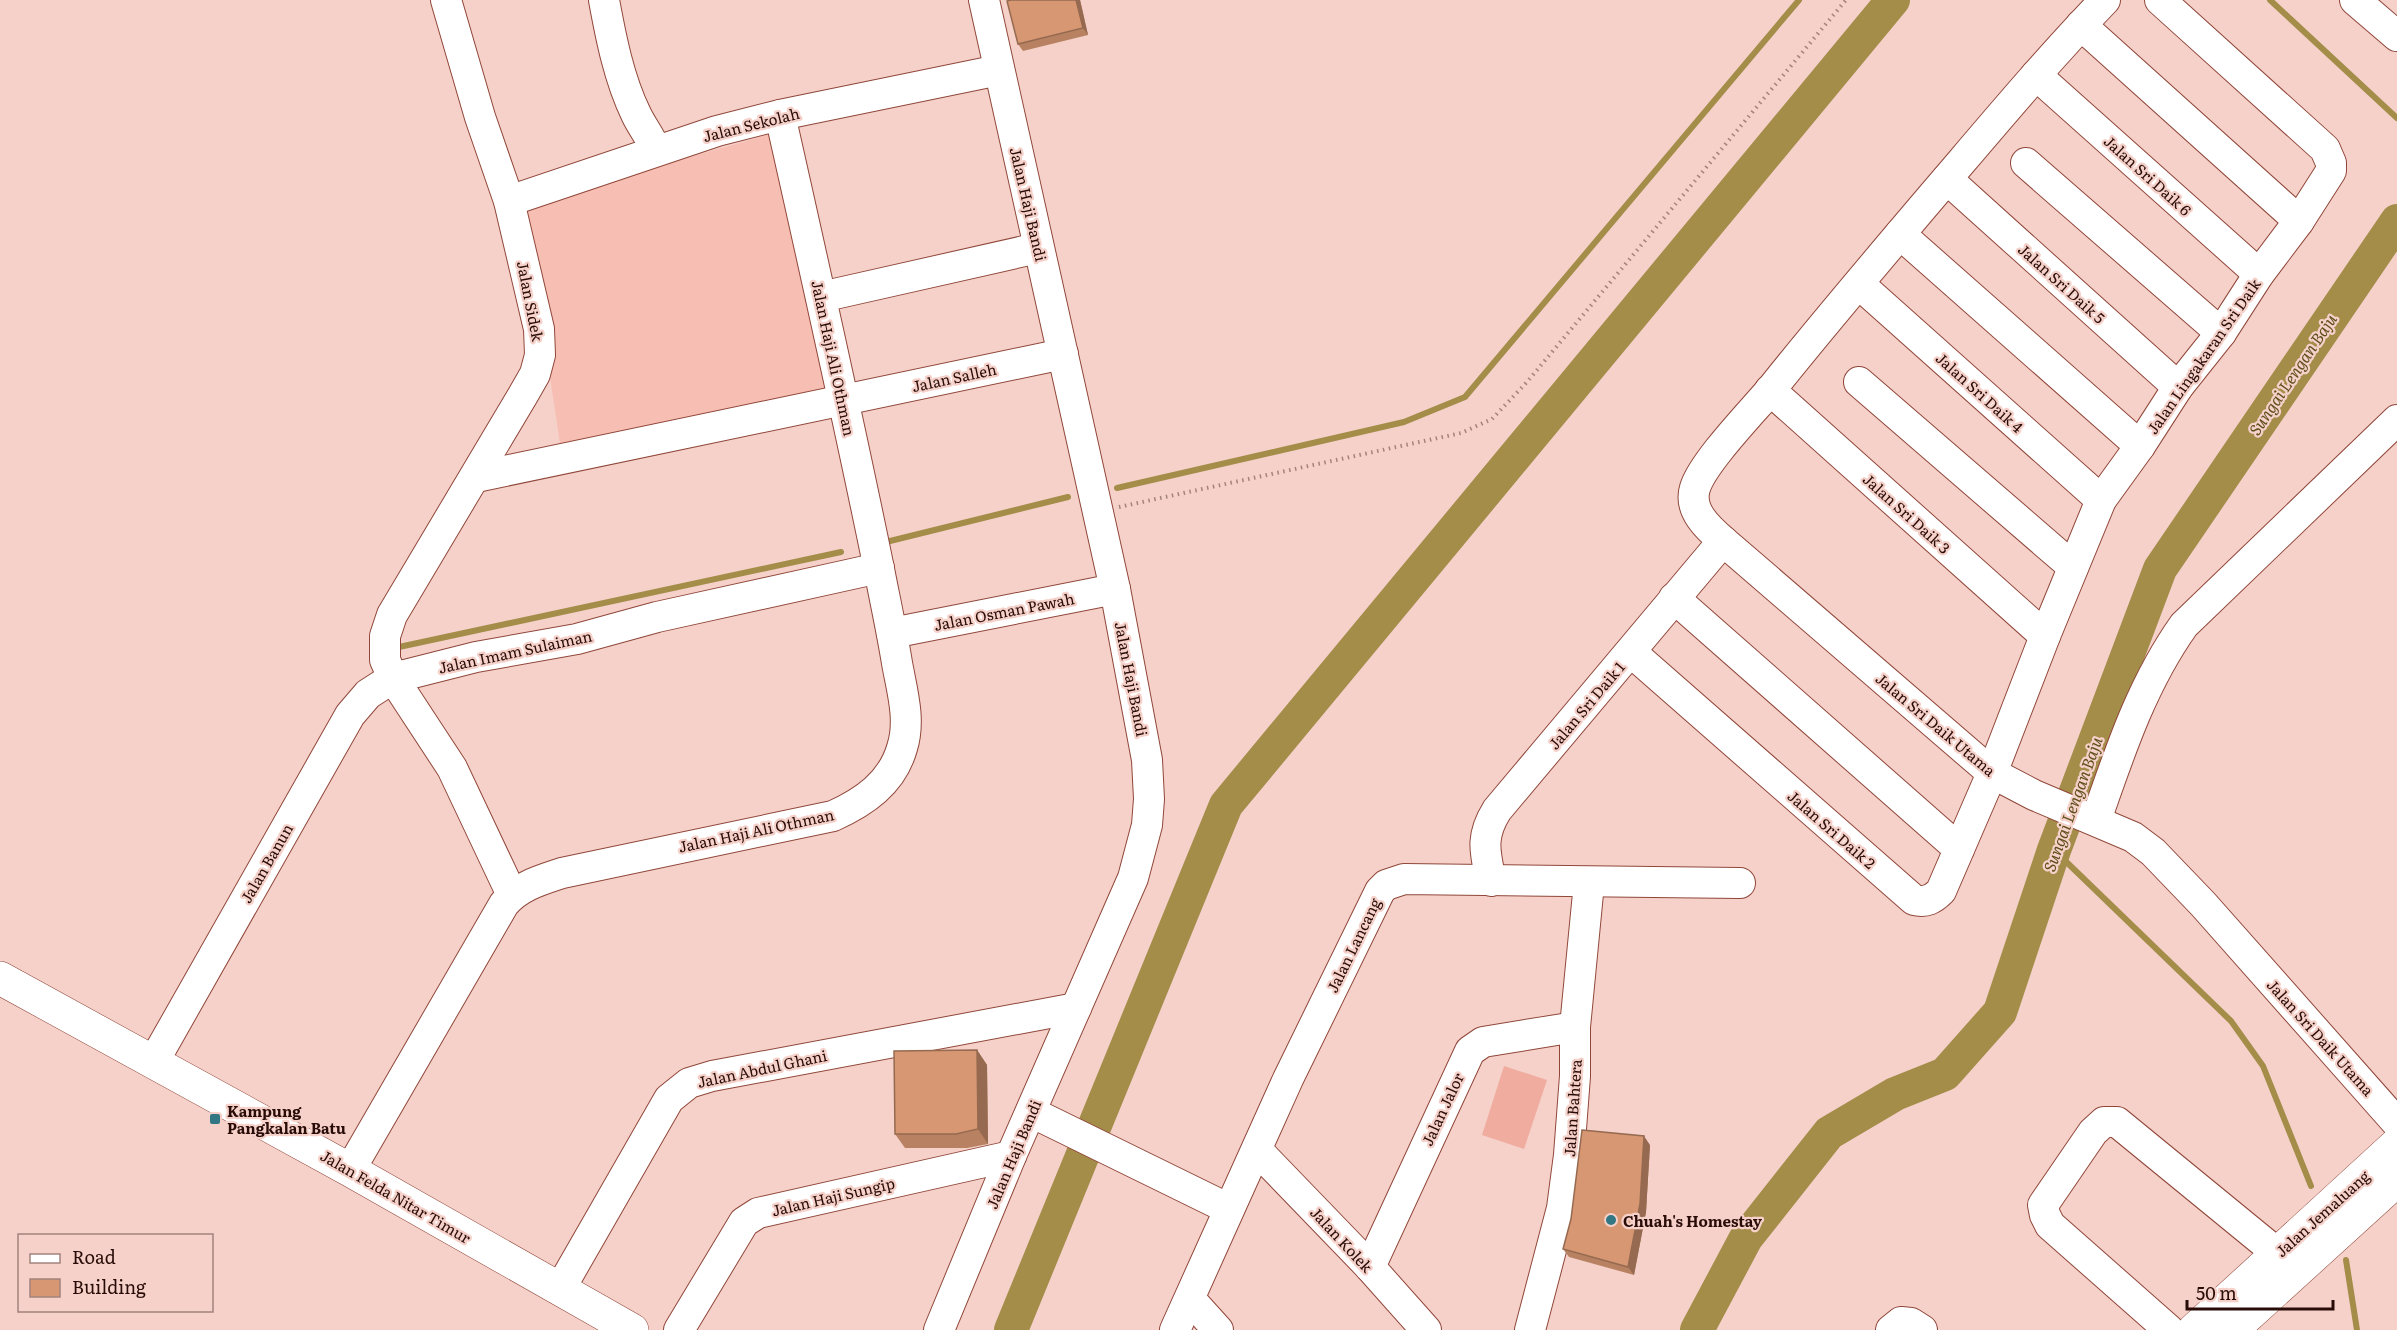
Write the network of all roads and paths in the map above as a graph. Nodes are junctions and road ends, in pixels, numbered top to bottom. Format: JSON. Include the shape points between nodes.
{"nodes":[{"id":1,"x":446,"y":0,"type":"edge"},
{"id":2,"x":604,"y":0,"type":"edge"},
{"id":3,"x":984,"y":0,"type":"edge"},
{"id":4,"x":1846,"y":0,"type":"edge"},
{"id":5,"x":2105,"y":0,"type":"edge"},
{"id":6,"x":2160,"y":0,"type":"edge"},
{"id":7,"x":2355,"y":0,"type":"edge"},
{"id":8,"x":2081,"y":25,"type":"junction"},
{"id":9,"x":2397,"y":36,"type":"edge"},
{"id":10,"x":999,"y":70,"type":"junction"},
{"id":11,"x":2036,"y":75,"type":"junction"},
{"id":12,"x":780,"y":115,"type":"junction"},
{"id":13,"x":656,"y":151,"type":"junction"},
{"id":14,"x":2026,"y":163,"type":"dead end"},
{"id":15,"x":1947,"y":179,"type":"junction"},
{"id":16,"x":509,"y":201,"type":"junction"},
{"id":17,"x":2299,"y":221,"type":"junction"},
{"id":18,"x":1900,"y":234,"type":"junction"},
{"id":19,"x":1038,"y":248,"type":"junction"},
{"id":20,"x":2259,"y":274,"type":"junction"},
{"id":21,"x":1859,"y":284,"type":"junction"},
{"id":22,"x":821,"y":297,"type":"junction"},
{"id":23,"x":2221,"y":333,"type":"junction"},
{"id":24,"x":1063,"y":354,"type":"junction"},
{"id":25,"x":1859,"y":382,"type":"dead end"},
{"id":26,"x":2178,"y":387,"type":"junction"},
{"id":27,"x":1770,"y":390,"type":"junction"},
{"id":28,"x":844,"y":401,"type":"junction"},
{"id":29,"x":2397,"y":420,"type":"edge"},
{"id":30,"x":2140,"y":446,"type":"junction"},
{"id":31,"x":476,"y":477,"type":"junction"},
{"id":32,"x":2101,"y":500,"type":"junction"},
{"id":33,"x":1098,"y":511,"type":"junction"},
{"id":34,"x":1723,"y":541,"type":"junction"},
{"id":35,"x":2073,"y":567,"type":"junction"},
{"id":36,"x":879,"y":568,"type":"junction"},
{"id":37,"x":1115,"y":590,"type":"junction"},
{"id":38,"x":1674,"y":598,"type":"junction"},
{"id":39,"x":892,"y":633,"type":"junction"},
{"id":40,"x":2045,"y":636,"type":"junction"},
{"id":41,"x":1631,"y":652,"type":"junction"},
{"id":42,"x":393,"y":678,"type":"junction"},
{"id":43,"x":1992,"y":773,"type":"junction"},
{"id":44,"x":2089,"y":817,"type":"junction"},
{"id":45,"x":1959,"y":849,"type":"junction"},
{"id":46,"x":1491,"y":881,"type":"junction"},
{"id":47,"x":1589,"y":883,"type":"junction"},
{"id":48,"x":1740,"y":883,"type":"dead end"},
{"id":49,"x":512,"y":895,"type":"junction"},
{"id":50,"x":0,"y":978,"type":"edge"},
{"id":51,"x":1076,"y":1008,"type":"junction"},
{"id":52,"x":1575,"y":1027,"type":"junction"},
{"id":53,"x":154,"y":1061,"type":"junction"},
{"id":54,"x":1031,"y":1112,"type":"junction"},
{"id":55,"x":2397,"y":1123,"type":"edge"},
{"id":56,"x":2397,"y":1144,"type":"edge"},
{"id":57,"x":1257,"y":1150,"type":"junction"},
{"id":58,"x":1011,"y":1156,"type":"junction"},
{"id":59,"x":350,"y":1170,"type":"junction"},
{"id":60,"x":2397,"y":1180,"type":"edge"},
{"id":61,"x":1229,"y":1209,"type":"junction"},
{"id":62,"x":2277,"y":1253,"type":"junction"},
{"id":63,"x":1370,"y":1268,"type":"junction"},
{"id":64,"x":560,"y":1289,"type":"junction"},
{"id":65,"x":1190,"y":1299,"type":"junction"},
{"id":66,"x":632,"y":1330,"type":"edge"},
{"id":67,"x":679,"y":1330,"type":"edge"},
{"id":68,"x":939,"y":1330,"type":"edge"},
{"id":69,"x":1175,"y":1330,"type":"edge"},
{"id":70,"x":1218,"y":1330,"type":"edge"},
{"id":71,"x":1426,"y":1330,"type":"edge"},
{"id":72,"x":1530,"y":1330,"type":"edge"},
{"id":73,"x":1891,"y":1330,"type":"edge"},
{"id":74,"x":1922,"y":1330,"type":"edge"},
{"id":75,"x":2169,"y":1330,"type":"edge"},
{"id":76,"x":2194,"y":1330,"type":"edge"},
{"id":77,"x":2232,"y":1330,"type":"edge"}],
"edges":[{"from":1,"to":16,"type":"street","name":"Jalan Sidek"},
{"from":2,"to":13,"type":"street","via":[[624,82]]},
{"from":3,"to":10,"type":"street","name":"Jalan Haji Bandi"},
{"from":4,"to":33,"type":"path","via":[[1492,419],[1461,433]]},
{"from":5,"to":8,"type":"street"},
{"from":6,"to":17,"type":"street","name":"Jalan Lingakaran Sri Daik","via":[[2329,154],[2331,171],[2327,180]]},
{"from":7,"to":9,"type":"street"},
{"from":8,"to":11,"type":"street"},
{"from":8,"to":17,"type":"street"},
{"from":10,"to":12,"type":"street","name":"Jalan Sekolah"},
{"from":10,"to":19,"type":"street","name":"Jalan Haji Bandi"},
{"from":11,"to":15,"type":"street"},
{"from":11,"to":20,"type":"street","name":"Jalan Sri Daik 6"},
{"from":12,"to":13,"type":"street","name":"Jalan Sekolah"},
{"from":12,"to":22,"type":"street","name":"Jalan Haji Ali Othman"},
{"from":13,"to":16,"type":"street","name":"Jalan Sekolah"},
{"from":14,"to":23,"type":"street"},
{"from":15,"to":18,"type":"street"},
{"from":15,"to":26,"type":"street","name":"Jalan Sri Daik 5"},
{"from":16,"to":31,"type":"street","name":"Jalan Sidek","via":[[539,329],[540,355],[535,374]]},
{"from":17,"to":20,"type":"street","name":"Jalan Lingakaran Sri Daik"},
{"from":18,"to":21,"type":"street"},
{"from":18,"to":30,"type":"street"},
{"from":19,"to":22,"type":"street"},
{"from":19,"to":24,"type":"street","name":"Jalan Haji Bandi"},
{"from":20,"to":23,"type":"street","name":"Jalan Lingakaran Sri Daik"},
{"from":21,"to":27,"type":"street"},
{"from":21,"to":32,"type":"street","name":"Jalan Sri Daik 4"},
{"from":22,"to":28,"type":"street","name":"Jalan Haji Ali Othman"},
{"from":23,"to":26,"type":"street","name":"Jalan Lingakaran Sri Daik"},
{"from":24,"to":28,"type":"street","name":"Jalan Salleh"},
{"from":24,"to":33,"type":"street","name":"Jalan Haji Bandi"},
{"from":25,"to":35,"type":"street"},
{"from":26,"to":30,"type":"street","name":"Jalan Lingakaran Sri Daik"},
{"from":27,"to":34,"type":"street","name":"Jalan Sri Daik Utama","via":[[1707,466],[1694,491],[1698,513]]},
{"from":27,"to":40,"type":"street","name":"Jalan Sri Daik 3"},
{"from":28,"to":31,"type":"street","name":"Jalan Salleh"},
{"from":28,"to":36,"type":"street","name":"Jalan Haji Ali Othman"},
{"from":29,"to":44,"type":"street","via":[[2184,625],[2147,684]]},
{"from":30,"to":32,"type":"street","name":"Jalan Lingakaran Sri Daik"},
{"from":31,"to":42,"type":"street","name":"Jalan Sidek","via":[[392,615],[385,636],[385,660]]},
{"from":32,"to":35,"type":"street","name":"Jalan Lingakaran Sri Daik"},
{"from":33,"to":37,"type":"street","name":"Jalan Haji Bandi"},
{"from":34,"to":38,"type":"street","name":"Jalan Sri Daik 1"},
{"from":34,"to":43,"type":"street","name":"Jalan Sri Daik Utama"},
{"from":35,"to":40,"type":"street","name":"Jalan Lingakaran Sri Daik"},
{"from":36,"to":39,"type":"street","name":"Jalan Haji Ali Othman"},
{"from":36,"to":42,"type":"street","name":"Jalan Imam Sulaiman"},
{"from":37,"to":39,"type":"street","name":"Jalan Osman Pawah"},
{"from":37,"to":51,"type":"street","name":"Jalan Haji Bandi","via":[[1147,760],[1147,825],[1133,878]]},
{"from":38,"to":41,"type":"street","name":"Jalan Sri Daik 1"},
{"from":38,"to":45,"type":"street"},
{"from":39,"to":49,"type":"street","name":"Jalan Haji Ali Othman","via":[[907,716],[902,748],[891,773],[856,806],[806,823],[562,873]]},
{"from":40,"to":43,"type":"street","name":"Jalan Lingakaran Sri Daik"},
{"from":41,"to":45,"type":"street","name":"Jalan Sri Daik 2","via":[[1914,900],[1932,899],[1941,891]]},
{"from":41,"to":46,"type":"street","name":"Jalan Sri Daik 1","via":[[1487,826],[1484,841]]},
{"from":42,"to":49,"type":"street","via":[[453,768]]},
{"from":42,"to":53,"type":"street","name":"Jalan Banun","via":[[368,694],[350,715]]},
{"from":43,"to":44,"type":"street","name":"Jalan Sri Daik Utama"},
{"from":43,"to":45,"type":"street","name":"Jalan Sri Daik 2"},
{"from":44,"to":55,"type":"street","name":"Jalan Sri Daik Utama","via":[[2133,837],[2171,869]]},
{"from":46,"to":47,"type":"street","name":"Jalan Lancang"},
{"from":46,"to":57,"type":"street","name":"Jalan Lancang","via":[[1404,879],[1380,891]]},
{"from":47,"to":48,"type":"street","name":"Jalan Lancang"},
{"from":47,"to":52,"type":"street","name":"Jalan Bahtera"},
{"from":49,"to":59,"type":"street","name":"Jalan Haji Ali Othman"},
{"from":50,"to":53,"type":"main road","name":"Jalan Felda Nitar Timur"},
{"from":51,"to":54,"type":"street","name":"Jalan Haji Bandi"},
{"from":51,"to":64,"type":"street","name":"Jalan Abdul Ghani","via":[[689,1083],[669,1099]]},
{"from":52,"to":63,"type":"street","name":"Jalan Jalor","via":[[1483,1042],[1470,1051]]},
{"from":52,"to":72,"type":"street","name":"Jalan Bahtera","via":[[1575,1076],[1562,1208]]},
{"from":53,"to":59,"type":"main road","name":"Jalan Felda Nitar Timur"},
{"from":54,"to":58,"type":"street","name":"Jalan Haji Bandi"},
{"from":54,"to":61,"type":"street"},
{"from":56,"to":62,"type":"main road","name":"Jalan Jemaluang"},
{"from":57,"to":61,"type":"street","name":"Jalan Lancang"},
{"from":57,"to":63,"type":"street","name":"Jalan Kolek"},
{"from":58,"to":67,"type":"street","name":"Jalan Haji Sungip","via":[[758,1213],[744,1222]]},
{"from":58,"to":68,"type":"street","name":"Jalan Haji Bandi"},
{"from":59,"to":64,"type":"main road","name":"Jalan Felda Nitar Timur"},
{"from":60,"to":77,"type":"main road","name":"Jalan Jemaluang"},
{"from":61,"to":65,"type":"street","name":"Jalan Lancang"},
{"from":62,"to":75,"type":"street","via":[[2117,1122],[2104,1122],[2043,1205],[2044,1215],[2050,1225]]},
{"from":62,"to":76,"type":"main road","name":"Jalan Jemaluang"},
{"from":63,"to":71,"type":"street","name":"Jalan Kolek"},
{"from":64,"to":66,"type":"main road","name":"Jalan Felda Nitar Timur"},
{"from":65,"to":69,"type":"street","name":"Jalan Lancang"},
{"from":65,"to":70,"type":"street"},
{"from":73,"to":74,"type":"street","via":[[1901,1322]]}]}
